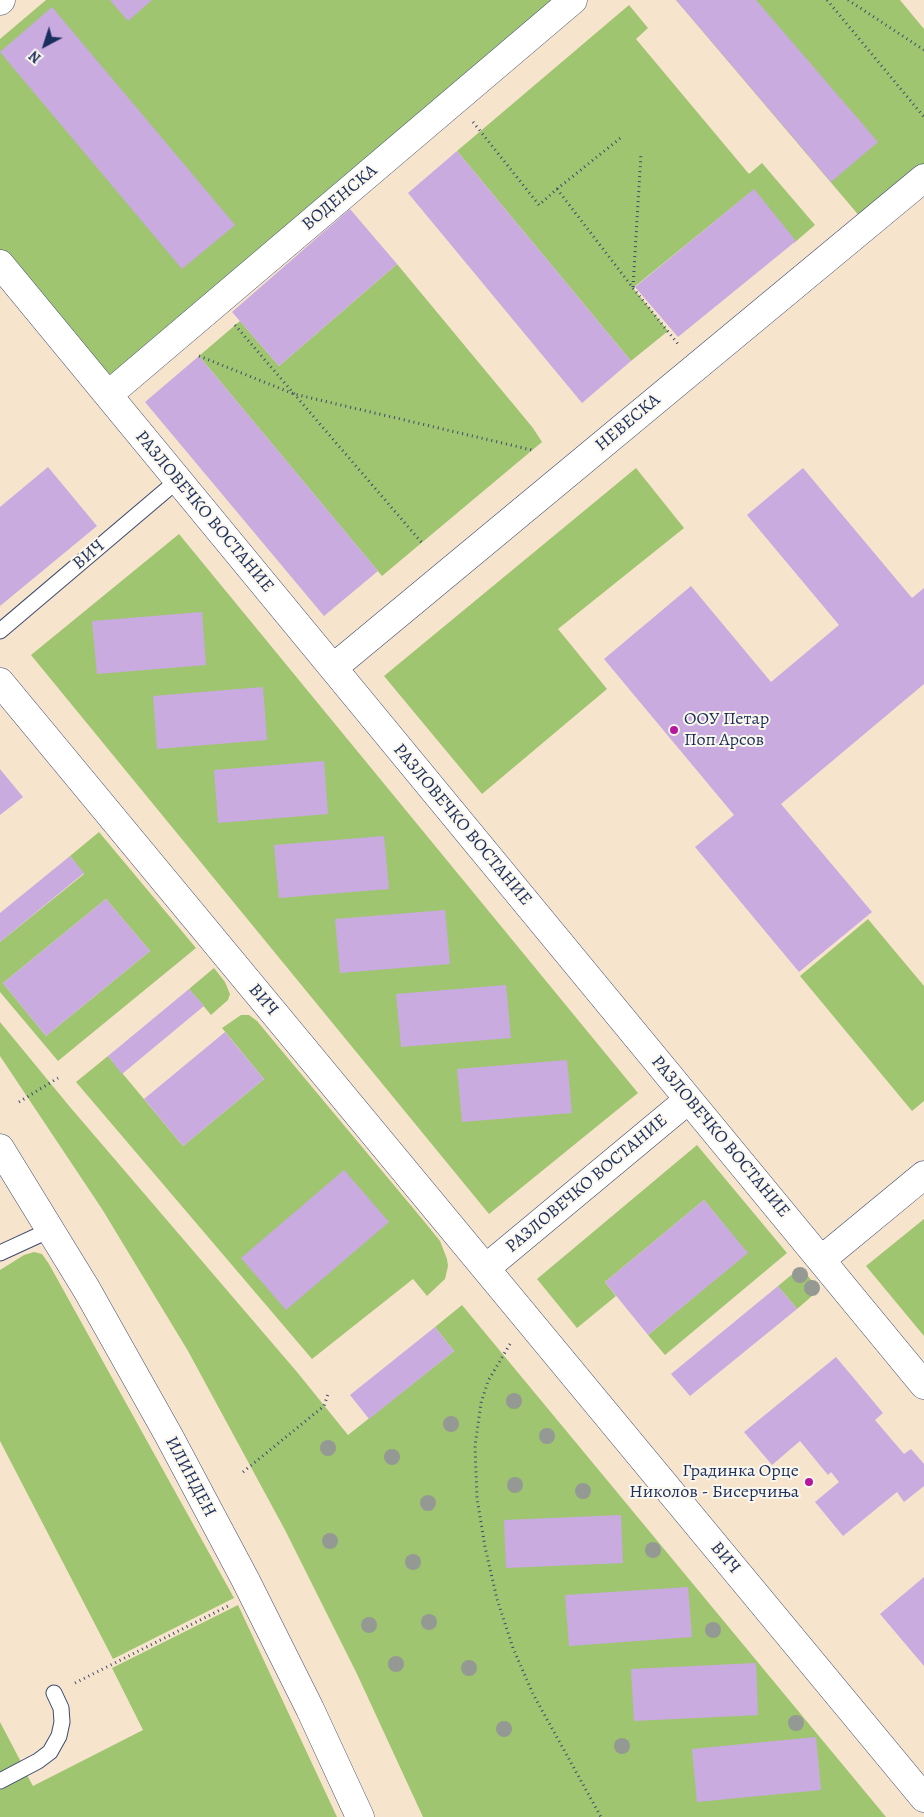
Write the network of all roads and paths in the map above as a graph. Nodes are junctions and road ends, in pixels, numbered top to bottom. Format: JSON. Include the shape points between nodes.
{"nodes":[{"id":1,"x":573,"y":0,"type":"edge"},
{"id":2,"x":827,"y":0,"type":"edge"},
{"id":3,"x":848,"y":0,"type":"edge"},
{"id":4,"x":924,"y":50,"type":"edge"},
{"id":5,"x":456,"y":100,"type":"junction"},
{"id":6,"x":924,"y":117,"type":"edge"},
{"id":7,"x":624,"y":136,"type":"dead end"},
{"id":8,"x":641,"y":153,"type":"dead end"},
{"id":9,"x":924,"y":178,"type":"edge"},
{"id":10,"x":558,"y":190,"type":"junction"},
{"id":11,"x":0,"y":264,"type":"edge"},
{"id":12,"x":633,"y":288,"type":"junction"},
{"id":13,"x":235,"y":325,"type":"dead end"},
{"id":14,"x":199,"y":356,"type":"dead end"},
{"id":15,"x":695,"y":367,"type":"junction"},
{"id":16,"x":294,"y":394,"type":"junction"},
{"id":17,"x":108,"y":395,"type":"junction"},
{"id":18,"x":532,"y":450,"type":"dead end"},
{"id":19,"x":178,"y":480,"type":"junction"},
{"id":20,"x":422,"y":543,"type":"dead end"},
{"id":21,"x":0,"y":631,"type":"edge"},
{"id":22,"x":333,"y":668,"type":"junction"},
{"id":23,"x":0,"y":682,"type":"edge"},
{"id":24,"x":58,"y":1078,"type":"dead end"},
{"id":25,"x":688,"y":1100,"type":"junction"},
{"id":26,"x":20,"y":1102,"type":"dead end"},
{"id":27,"x":0,"y":1148,"type":"edge"},
{"id":28,"x":924,"y":1175,"type":"edge"},
{"id":29,"x":50,"y":1230,"type":"junction"},
{"id":30,"x":0,"y":1252,"type":"edge"},
{"id":31,"x":821,"y":1260,"type":"junction"},
{"id":32,"x":486,"y":1268,"type":"junction"},
{"id":33,"x":527,"y":1318,"type":"junction"},
{"id":34,"x":924,"y":1385,"type":"edge"},
{"id":35,"x":328,"y":1394,"type":"dead end"},
{"id":36,"x":242,"y":1472,"type":"dead end"},
{"id":37,"x":252,"y":1593,"type":"junction"},
{"id":38,"x":54,"y":1693,"type":"joint"},
{"id":39,"x":0,"y":1781,"type":"edge"},
{"id":40,"x":924,"y":1798,"type":"edge"},
{"id":41,"x":360,"y":1817,"type":"edge"},
{"id":42,"x":601,"y":1817,"type":"edge"}],
"edges":[{"from":1,"to":5,"type":"street","name":"ВОДЕНСКА"},
{"from":2,"to":6,"type":"path"},
{"from":3,"to":4,"type":"path"},
{"from":5,"to":10,"type":"path","via":[[539,205]]},
{"from":5,"to":17,"type":"street","name":"ВОДЕНСКА"},
{"from":7,"to":10,"type":"path"},
{"from":8,"to":12,"type":"path"},
{"from":9,"to":15,"type":"street","name":"НЕВЕСКА"},
{"from":10,"to":12,"type":"path"},
{"from":11,"to":17,"type":"street","name":"РАЗЛОВЕЧКО ВОСТАНИЕ"},
{"from":12,"to":15,"type":"path"},
{"from":13,"to":16,"type":"path"},
{"from":14,"to":16,"type":"path"},
{"from":15,"to":22,"type":"street","name":"НЕВЕСКА"},
{"from":16,"to":18,"type":"path"},
{"from":16,"to":20,"type":"path"},
{"from":17,"to":19,"type":"street","name":"РАЗЛОВЕЧКО ВОСТАНИЕ"},
{"from":19,"to":21,"type":"lane","name":"ВИЧ"},
{"from":19,"to":22,"type":"street","name":"РАЗЛОВЕЧКО ВОСТАНИЕ"},
{"from":22,"to":25,"type":"street","name":"РАЗЛОВЕЧКО ВОСТАНИЕ"},
{"from":23,"to":32,"type":"street","name":"ВИЧ"},
{"from":24,"to":26,"type":"path"},
{"from":25,"to":31,"type":"street","name":"РАЗЛОВЕЧКО ВОСТАНИЕ"},
{"from":25,"to":32,"type":"street","name":"РАЗЛОВЕЧКО ВОСТАНИЕ"},
{"from":27,"to":29,"type":"street","name":"ИЛИНДЕН"},
{"from":28,"to":31,"type":"street"},
{"from":29,"to":30,"type":"lane"},
{"from":29,"to":37,"type":"street","name":"ИЛИНДЕН","via":[[164,1427]]},
{"from":31,"to":34,"type":"street","name":"РАЗЛОВЕЧКО ВОСТАНИЕ"},
{"from":32,"to":33,"type":"street","name":"ВИЧ"},
{"from":33,"to":40,"type":"street","name":"ВИЧ"},
{"from":33,"to":42,"type":"path","via":[[488,1381],[483,1396],[475,1446],[477,1498],[497,1599],[513,1648],[533,1694]]},
{"from":35,"to":36,"type":"path","via":[[324,1406]]},
{"from":37,"to":38,"type":"path"},
{"from":37,"to":41,"type":"street","name":"ИЛИНДЕН"},
{"from":38,"to":39,"type":"lane","via":[[61,1708],[62,1722],[50,1752]]}]}
